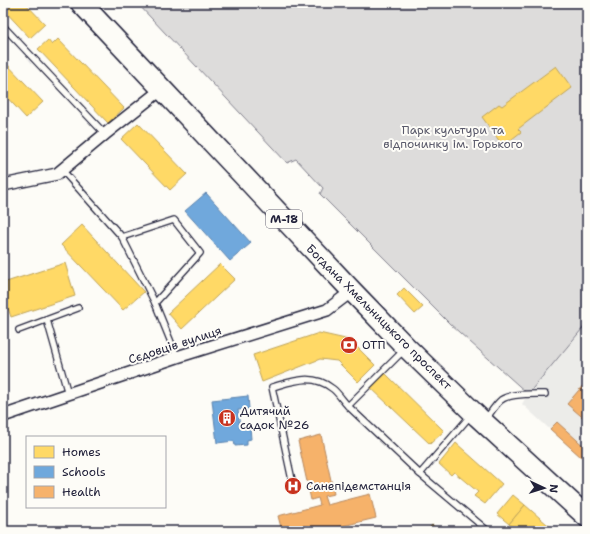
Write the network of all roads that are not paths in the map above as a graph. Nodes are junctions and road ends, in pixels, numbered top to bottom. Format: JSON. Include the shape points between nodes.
{"nodes":[{"id":1,"x":81,"y":3,"type":"edge"},
{"id":2,"x":3,"y":26,"type":"edge"},
{"id":3,"x":162,"y":89,"type":"junction"},
{"id":4,"x":105,"y":134,"type":"junction"},
{"id":5,"x":62,"y":170,"type":"junction"},
{"id":6,"x":3,"y":185,"type":"edge"},
{"id":7,"x":122,"y":237,"type":"junction"},
{"id":8,"x":352,"y":291,"type":"junction"},
{"id":9,"x":155,"y":303,"type":"junction"},
{"id":10,"x":78,"y":308,"type":"dead end"},
{"id":11,"x":47,"y":320,"type":"junction"},
{"id":12,"x":19,"y":330,"type":"dead end"},
{"id":13,"x":407,"y":348,"type":"junction"},
{"id":14,"x":177,"y":357,"type":"junction"},
{"id":15,"x":68,"y":394,"type":"junction"},
{"id":16,"x":545,"y":394,"type":"dead end"},
{"id":17,"x":348,"y":406,"type":"junction"},
{"id":18,"x":3,"y":416,"type":"edge"},
{"id":19,"x":479,"y":417,"type":"junction"},
{"id":20,"x":420,"y":474,"type":"junction"},
{"id":21,"x":292,"y":480,"type":"dead end"},
{"id":22,"x":587,"y":517,"type":"edge"},
{"id":23,"x":488,"y":531,"type":"edge"}],
"edges":[{"from":1,"to":3,"type":"highway","name":"Богдана Хмельницького проспект","number":"М-18"},
{"from":2,"to":4,"type":"lane"},
{"from":3,"to":4,"type":"street"},
{"from":3,"to":8,"type":"highway","name":"Богдана Хмельницького проспект","number":"М-18"},
{"from":4,"to":5,"type":"street"},
{"from":5,"to":6,"type":"street","via":[[58,174]]},
{"from":5,"to":7,"type":"lane"},
{"from":7,"to":9,"type":"lane"},
{"from":7,"to":9,"type":"lane","via":[[174,220],[200,253]]},
{"from":8,"to":13,"type":"highway","name":"Богдана Хмельницького проспект","number":"М-18"},
{"from":8,"to":14,"type":"street","name":"Сєдовців вулиця","via":[[327,310]]},
{"from":9,"to":14,"type":"lane"},
{"from":10,"to":11,"type":"lane"},
{"from":11,"to":12,"type":"lane"},
{"from":11,"to":15,"type":"lane"},
{"from":13,"to":17,"type":"lane"},
{"from":13,"to":19,"type":"highway","name":"Богдана Хмельницького проспект","number":"М-18"},
{"from":14,"to":15,"type":"street","name":"Сєдовців вулиця"},
{"from":15,"to":18,"type":"street","name":"Сєдовців вулиця"},
{"from":16,"to":19,"type":"lane","via":[[510,396]]},
{"from":17,"to":20,"type":"lane"},
{"from":17,"to":21,"type":"lane","via":[[333,389],[318,380],[300,379],[272,387]]},
{"from":19,"to":20,"type":"lane"},
{"from":19,"to":22,"type":"highway","name":"Богдана Хмельницького проспект","number":"М-18"},
{"from":20,"to":23,"type":"lane"}]}
